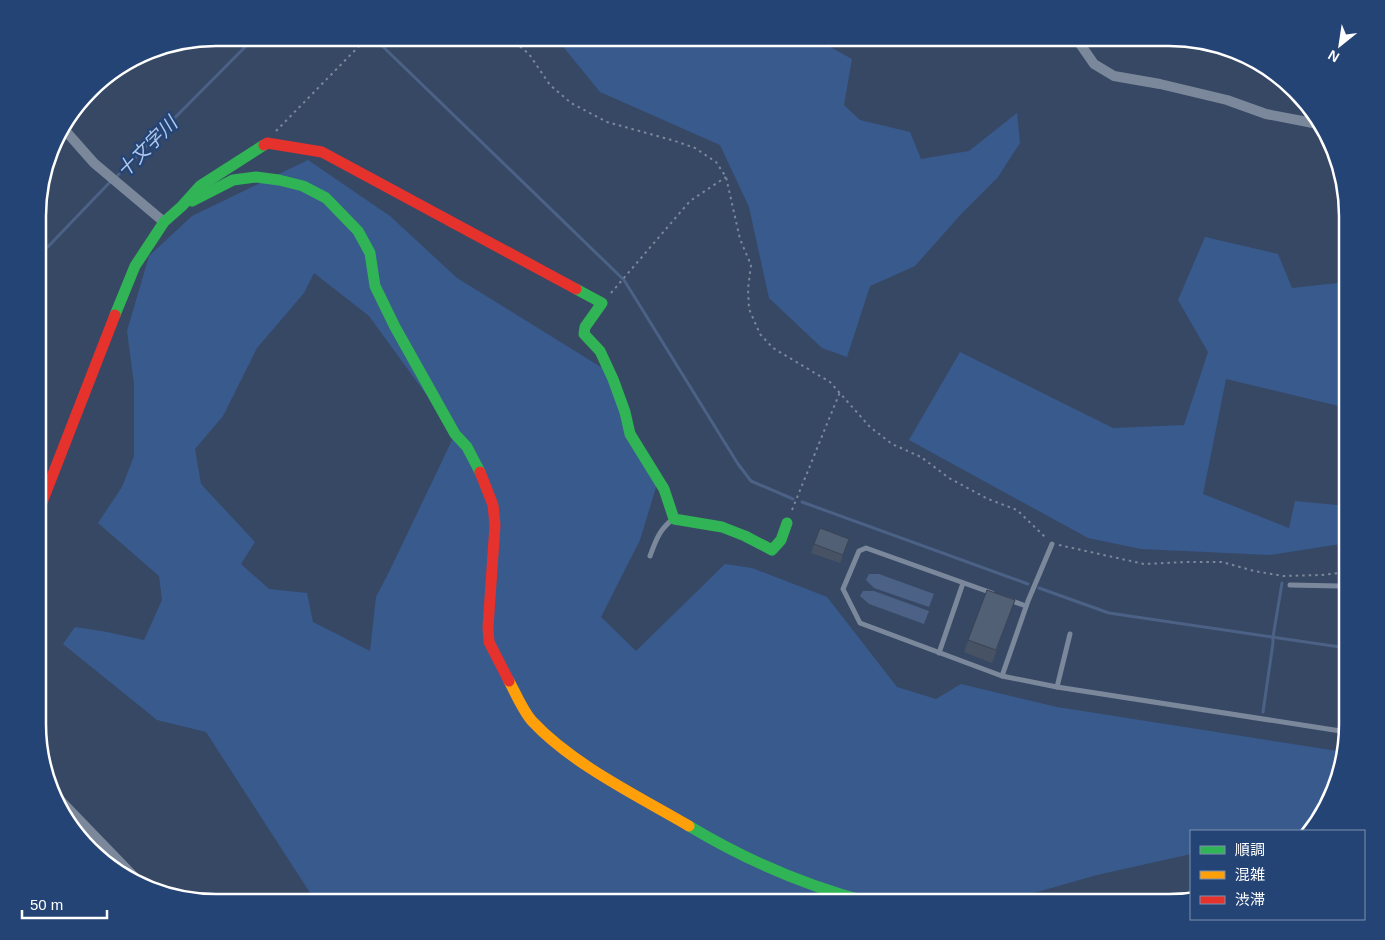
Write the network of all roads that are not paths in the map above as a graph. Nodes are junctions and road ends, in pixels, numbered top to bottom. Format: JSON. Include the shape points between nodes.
{"nodes":[{"id":1,"x":1082,"y":46,"type":"edge"},
{"id":2,"x":1310,"y":123,"type":"edge"},
{"id":3,"x":67,"y":134,"type":"edge"},
{"id":4,"x":182,"y":206,"type":"junction"},
{"id":5,"x":164,"y":222,"type":"junction"},
{"id":6,"x":46,"y":492,"type":"edge"},
{"id":7,"x":674,"y":519,"type":"junction"},
{"id":8,"x":787,"y":522,"type":"road end"},
{"id":9,"x":1052,"y":544,"type":"road end"},
{"id":10,"x":650,"y":556,"type":"dead end"},
{"id":11,"x":963,"y":583,"type":"junction"},
{"id":12,"x":1290,"y":585,"type":"dead end"},
{"id":13,"x":1338,"y":586,"type":"edge"},
{"id":14,"x":1026,"y":606,"type":"junction"},
{"id":15,"x":1070,"y":634,"type":"dead end"},
{"id":16,"x":939,"y":653,"type":"junction"},
{"id":17,"x":1002,"y":676,"type":"junction"},
{"id":18,"x":1057,"y":687,"type":"junction"},
{"id":19,"x":1338,"y":731,"type":"edge"},
{"id":20,"x":72,"y":812,"type":"edge"},
{"id":21,"x":123,"y":866,"type":"edge"},
{"id":22,"x":839,"y":893,"type":"edge"}],
"edges":[{"from":1,"to":2,"type":"street","via":[[1094,64],[1114,76],[1227,100],[1266,114]]},
{"from":3,"to":5,"type":"street","via":[[94,163]]},
{"from":4,"to":5,"type":"street"},
{"from":4,"to":7,"type":"street","via":[[200,186],[267,142],[305,148],[322,152],[602,303],[584,327],[584,334],[600,352],[625,412],[630,434],[664,489]]},
{"from":4,"to":22,"type":"street","via":[[233,180],[256,177],[279,180],[303,186],[326,198],[358,231],[370,253],[375,286],[395,327],[455,434],[467,447],[493,506],[495,525],[489,642],[531,720],[559,746],[589,767],[692,828],[766,866]]},
{"from":5,"to":6,"type":"street","via":[[135,266]]},
{"from":7,"to":8,"type":"street","via":[[722,527],[772,550],[781,540]]},
{"from":7,"to":10,"type":"lane","via":[[663,527]]},
{"from":9,"to":14,"type":"lane"},
{"from":11,"to":14,"type":"lane"},
{"from":11,"to":16,"type":"lane"},
{"from":11,"to":16,"type":"lane","via":[[866,548],[859,551],[843,589],[860,623]]},
{"from":12,"to":13,"type":"lane"},
{"from":14,"to":17,"type":"lane"},
{"from":15,"to":18,"type":"lane"},
{"from":16,"to":17,"type":"lane"},
{"from":17,"to":18,"type":"lane"},
{"from":18,"to":19,"type":"lane"},
{"from":20,"to":21,"type":"street"}]}
